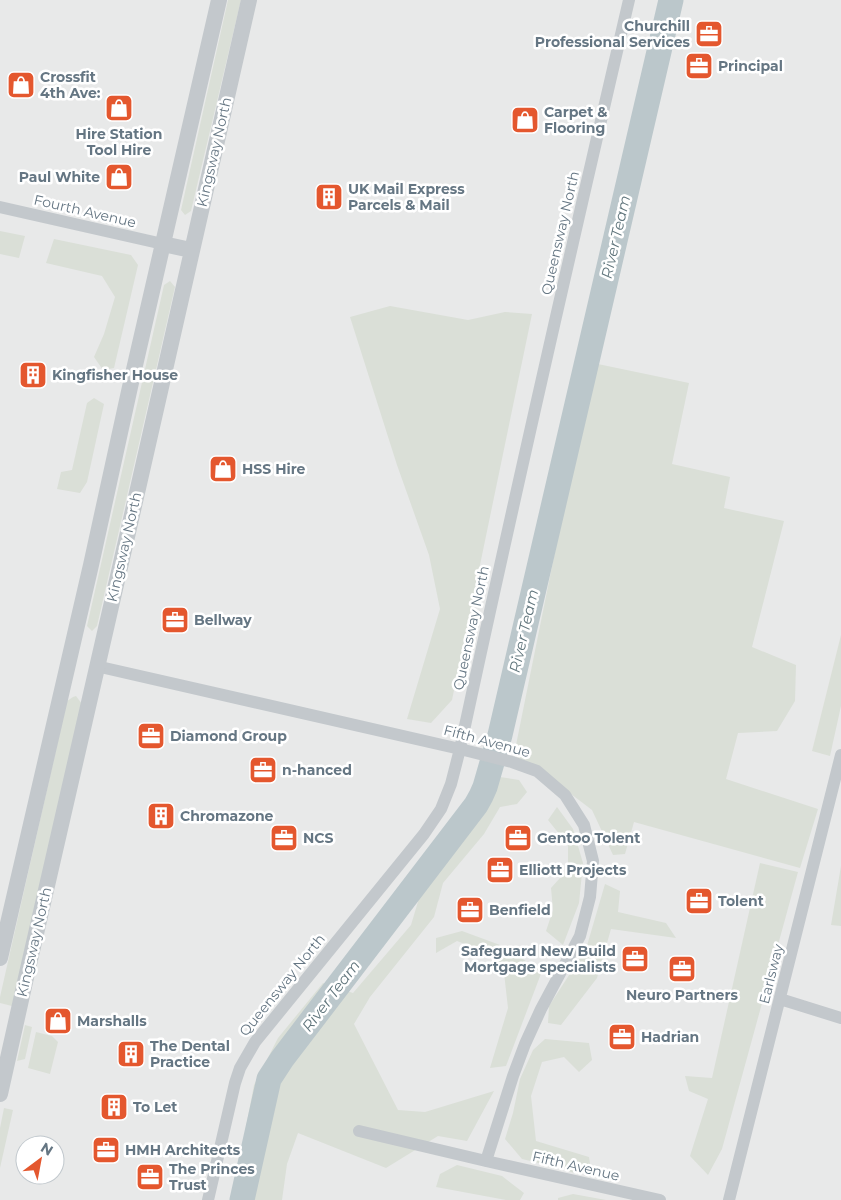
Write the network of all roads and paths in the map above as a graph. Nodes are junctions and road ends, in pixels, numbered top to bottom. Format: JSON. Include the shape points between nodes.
{"nodes":[{"id":1,"x":219,"y":0,"type":"edge"},
{"id":2,"x":249,"y":0,"type":"edge"},
{"id":3,"x":629,"y":0,"type":"edge"},
{"id":4,"x":0,"y":207,"type":"edge"},
{"id":5,"x":163,"y":244,"type":"junction"},
{"id":6,"x":191,"y":250,"type":"junction"},
{"id":7,"x":69,"y":660,"type":"junction"},
{"id":8,"x":96,"y":666,"type":"junction"},
{"id":9,"x":460,"y":748,"type":"junction"},
{"id":10,"x":841,"y":755,"type":"edge"},
{"id":11,"x":0,"y":958,"type":"edge"},
{"id":12,"x":780,"y":999,"type":"junction"},
{"id":13,"x":841,"y":1018,"type":"edge"},
{"id":14,"x":2,"y":1077,"type":"edge"},
{"id":15,"x":0,"y":1094,"type":"edge"},
{"id":16,"x":359,"y":1131,"type":"dead end"},
{"id":17,"x":486,"y":1161,"type":"junction"},
{"id":18,"x":208,"y":1200,"type":"edge"},
{"id":19,"x":660,"y":1200,"type":"edge"},
{"id":20,"x":729,"y":1200,"type":"edge"}],
"edges":[{"from":1,"to":5,"type":"street","name":"Kingsway North"},
{"from":2,"to":6,"type":"street","name":"Kingsway North"},
{"from":3,"to":9,"type":"street","name":"Queensway North"},
{"from":4,"to":5,"type":"street","name":"Fourth Avenue"},
{"from":5,"to":6,"type":"street"},
{"from":5,"to":7,"type":"street","name":"Kingsway North"},
{"from":6,"to":8,"type":"street","name":"Kingsway North"},
{"from":7,"to":8,"type":"street"},
{"from":7,"to":11,"type":"street","name":"Kingsway North"},
{"from":8,"to":9,"type":"street","name":"Fifth Avenue"},
{"from":8,"to":14,"type":"street","name":"Kingsway North"},
{"from":9,"to":17,"type":"street","name":"Fifth Avenue","via":[[537,770],[565,795],[584,825],[593,861],[590,897],[580,936],[524,1044]]},
{"from":9,"to":18,"type":"street","name":"Queensway North","via":[[441,809],[424,834],[246,1057],[235,1082]]},
{"from":10,"to":12,"type":"street","name":"Earlsway"},
{"from":12,"to":13,"type":"street"},
{"from":12,"to":20,"type":"street","name":"Earlsway"},
{"from":14,"to":15,"type":"street","name":"Kingsway North"},
{"from":16,"to":17,"type":"street","name":"Fifth Avenue"},
{"from":17,"to":19,"type":"street","name":"Fifth Avenue"}]}
